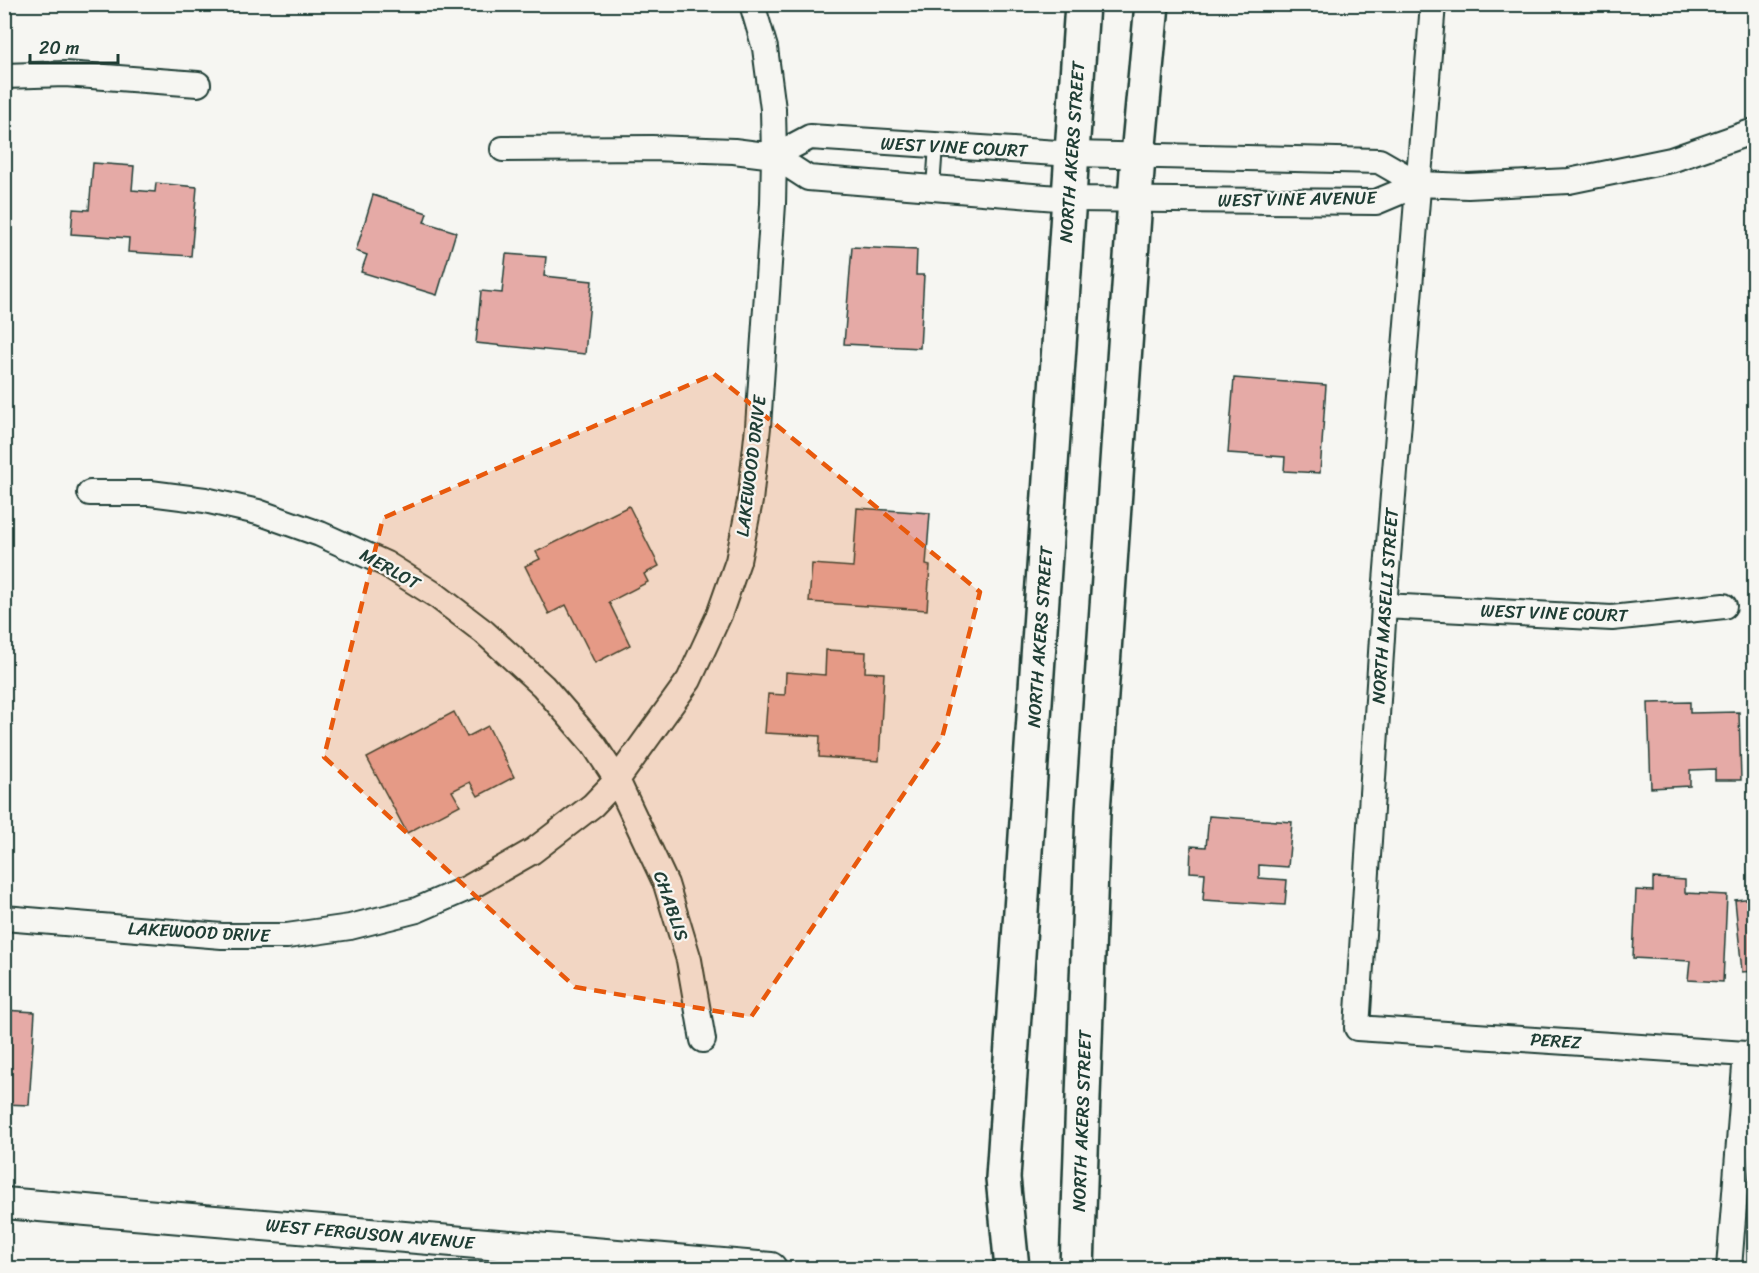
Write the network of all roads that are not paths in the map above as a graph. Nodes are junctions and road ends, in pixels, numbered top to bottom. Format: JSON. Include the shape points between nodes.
{"nodes":[{"id":1,"x":752,"y":4,"type":"edge"},
{"id":2,"x":1082,"y":4,"type":"edge"},
{"id":3,"x":1152,"y":4,"type":"edge"},
{"id":4,"x":1433,"y":4,"type":"edge"},
{"id":5,"x":4,"y":76,"type":"edge"},
{"id":6,"x":198,"y":84,"type":"dead end"},
{"id":7,"x":1755,"y":131,"type":"edge"},
{"id":8,"x":936,"y":146,"type":"junction"},
{"id":9,"x":503,"y":149,"type":"dead end"},
{"id":10,"x":1073,"y":154,"type":"junction"},
{"id":11,"x":774,"y":156,"type":"junction"},
{"id":12,"x":1138,"y":156,"type":"junction"},
{"id":13,"x":1419,"y":184,"type":"junction"},
{"id":14,"x":933,"y":187,"type":"junction"},
{"id":15,"x":1070,"y":199,"type":"junction"},
{"id":16,"x":1136,"y":199,"type":"junction"},
{"id":17,"x":90,"y":493,"type":"dead end"},
{"id":18,"x":1384,"y":606,"type":"junction"},
{"id":19,"x":1724,"y":606,"type":"dead end"},
{"id":20,"x":617,"y":780,"type":"junction"},
{"id":21,"x":4,"y":918,"type":"edge"},
{"id":22,"x":1357,"y":1028,"type":"joint"},
{"id":23,"x":703,"y":1040,"type":"dead end"},
{"id":24,"x":1750,"y":1053,"type":"edge"},
{"id":25,"x":4,"y":1203,"type":"edge"},
{"id":26,"x":771,"y":1269,"type":"edge"},
{"id":27,"x":1012,"y":1269,"type":"edge"},
{"id":28,"x":1077,"y":1269,"type":"edge"},
{"id":29,"x":1729,"y":1269,"type":"edge"}],
"edges":[{"from":1,"to":11,"type":"street","name":"LAKEWOOD DRIVE","via":[[765,48]]},
{"from":2,"to":10,"type":"main road","name":"NORTH AKERS STREET"},
{"from":3,"to":12,"type":"main road","name":"NORTH AKERS STREET"},
{"from":4,"to":13,"type":"street","name":"NORTH MASELLI STREET"},
{"from":5,"to":6,"type":"street","via":[[65,74]]},
{"from":7,"to":13,"type":"street","via":[[1671,160],[1569,181]]},
{"from":8,"to":10,"type":"street","name":"WEST VINE COURT"},
{"from":8,"to":11,"type":"street","name":"WEST VINE COURT","via":[[810,137]]},
{"from":8,"to":14,"type":"lane"},
{"from":9,"to":11,"type":"street","via":[[652,148]]},
{"from":10,"to":12,"type":"street","name":"WEST VINE COURT"},
{"from":10,"to":15,"type":"main road","name":"NORTH AKERS STREET"},
{"from":11,"to":14,"type":"street","via":[[808,178]]},
{"from":11,"to":20,"type":"street","name":"LAKEWOOD DRIVE","via":[[758,427],[750,501],[738,561],[689,680]]},
{"from":12,"to":13,"type":"street","name":"WEST VINE AVENUE","via":[[1379,161]]},
{"from":12,"to":16,"type":"main road","name":"NORTH AKERS STREET"},
{"from":13,"to":16,"type":"street","name":"WEST VINE AVENUE","via":[[1376,202]]},
{"from":13,"to":18,"type":"street","name":"NORTH MASELLI STREET"},
{"from":14,"to":15,"type":"street"},
{"from":15,"to":16,"type":"street"},
{"from":15,"to":27,"type":"main road","name":"NORTH AKERS STREET","via":[[1003,1178]]},
{"from":16,"to":28,"type":"main road","name":"NORTH AKERS STREET","via":[[1093,812]]},
{"from":17,"to":20,"type":"street","name":"MERLOT","via":[[150,493],[258,512],[386,564],[484,632],[543,686],[594,745]]},
{"from":18,"to":19,"type":"street","name":"WEST VINE COURT","via":[[1612,618]]},
{"from":18,"to":22,"type":"street","name":"NORTH MASELLI STREET"},
{"from":20,"to":21,"type":"street","name":"LAKEWOOD DRIVE","via":[[534,851],[470,887],[417,910],[350,927],[287,936],[222,936]]},
{"from":20,"to":23,"type":"street","name":"CHABLIS","via":[[666,884],[689,960]]},
{"from":22,"to":24,"type":"street","name":"PEREZ"},
{"from":24,"to":29,"type":"street"},
{"from":25,"to":26,"type":"street","name":"WEST FERGUSON AVENUE"}]}
